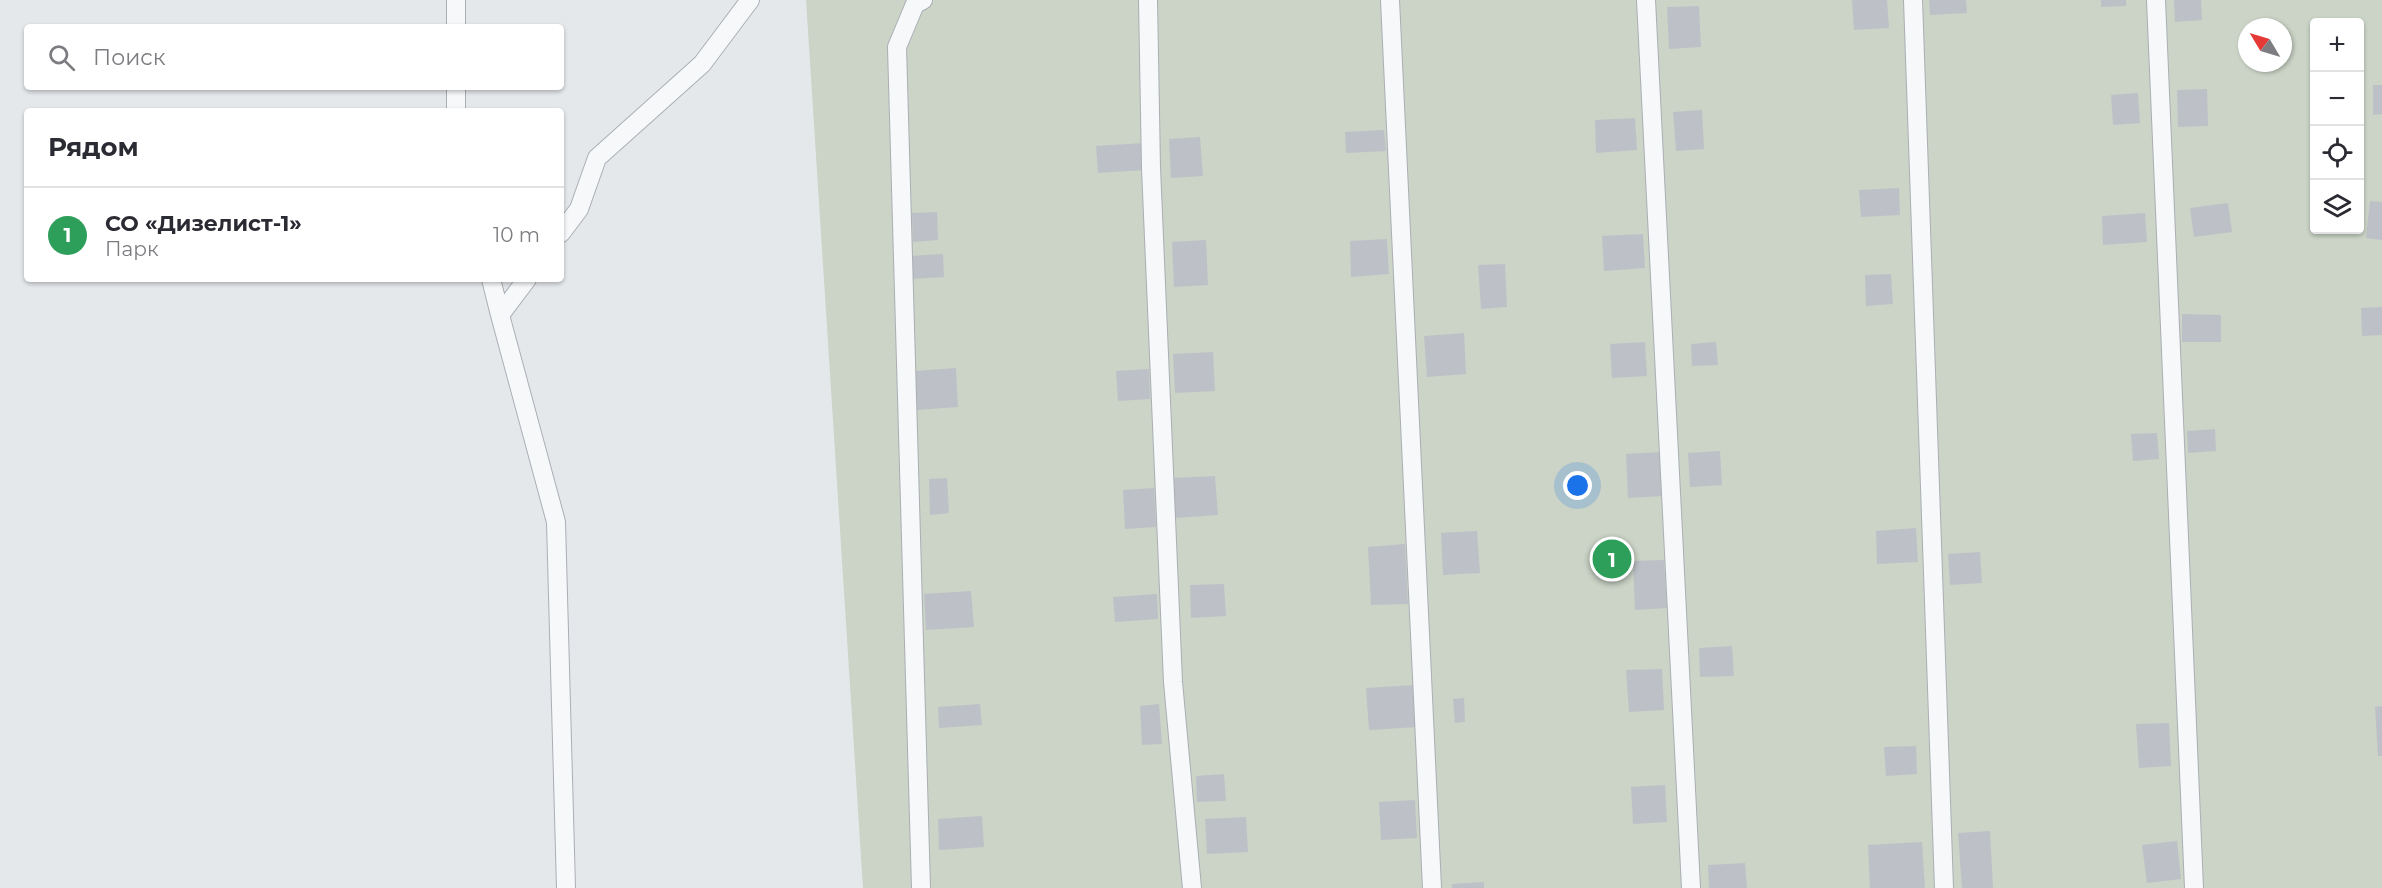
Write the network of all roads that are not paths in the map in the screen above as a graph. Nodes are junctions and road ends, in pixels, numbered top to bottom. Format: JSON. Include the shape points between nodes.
{"nodes":[{"id":1,"x":456,"y":0,"type":"edge"},
{"id":2,"x":750,"y":0,"type":"edge"},
{"id":3,"x":922,"y":0,"type":"edge"},
{"id":4,"x":1148,"y":0,"type":"edge"},
{"id":5,"x":1390,"y":0,"type":"edge"},
{"id":6,"x":1646,"y":0,"type":"edge"},
{"id":7,"x":1913,"y":0,"type":"edge"},
{"id":8,"x":2156,"y":0,"type":"edge"},
{"id":9,"x":456,"y":24,"type":"edge"},
{"id":10,"x":456,"y":90,"type":"edge"},
{"id":11,"x":456,"y":108,"type":"edge"},
{"id":12,"x":564,"y":229,"type":"edge"},
{"id":13,"x":492,"y":282,"type":"edge"},
{"id":14,"x":525,"y":282,"type":"edge"},
{"id":15,"x":500,"y":315,"type":"junction"},
{"id":16,"x":566,"y":888,"type":"edge"},
{"id":17,"x":921,"y":888,"type":"edge"},
{"id":18,"x":1192,"y":888,"type":"edge"},
{"id":19,"x":1432,"y":888,"type":"edge"},
{"id":20,"x":1691,"y":888,"type":"edge"},
{"id":21,"x":1944,"y":888,"type":"edge"},
{"id":22,"x":2194,"y":888,"type":"edge"}],
"edges":[{"from":1,"to":9,"type":"lane"},
{"from":2,"to":12,"type":"lane","via":[[702,64],[597,158],[579,209]]},
{"from":3,"to":17,"type":"lane","via":[[915,4],[897,47]]},
{"from":4,"to":18,"type":"lane","via":[[1151,168],[1172,670]]},
{"from":5,"to":19,"type":"lane"},
{"from":6,"to":20,"type":"lane"},
{"from":7,"to":21,"type":"lane"},
{"from":8,"to":22,"type":"lane"},
{"from":10,"to":11,"type":"lane"},
{"from":13,"to":15,"type":"lane"},
{"from":14,"to":15,"type":"lane"},
{"from":15,"to":16,"type":"lane","via":[[556,522]]}]}
